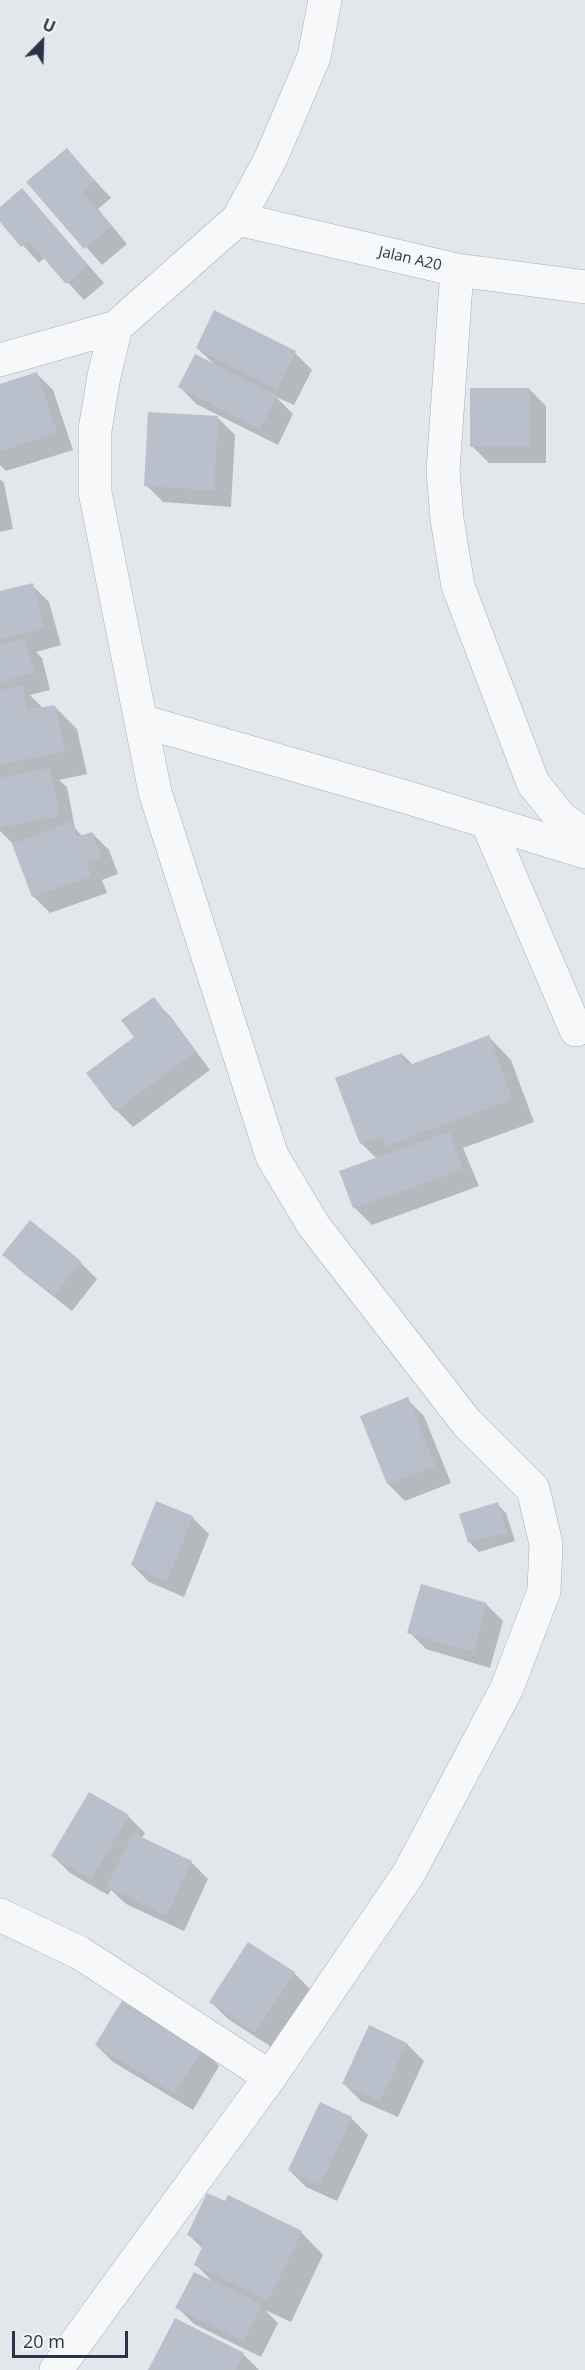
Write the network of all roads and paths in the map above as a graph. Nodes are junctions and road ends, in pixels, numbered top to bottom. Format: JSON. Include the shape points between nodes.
{"nodes":[{"id":1,"x":325,"y":0,"type":"edge"},
{"id":2,"x":238,"y":219,"type":"junction"},
{"id":3,"x":457,"y":270,"type":"junction"},
{"id":4,"x":585,"y":287,"type":"edge"},
{"id":5,"x":116,"y":327,"type":"junction"},
{"id":6,"x":0,"y":360,"type":"edge"},
{"id":7,"x":141,"y":722,"type":"junction"},
{"id":8,"x":487,"y":822,"type":"junction"},
{"id":9,"x":585,"y":835,"type":"edge"},
{"id":10,"x":585,"y":852,"type":"edge"},
{"id":11,"x":576,"y":1030,"type":"dead end"},
{"id":12,"x":0,"y":1915,"type":"edge"},
{"id":13,"x":270,"y":2077,"type":"junction"},
{"id":14,"x":56,"y":2370,"type":"edge"}],
"edges":[{"from":1,"to":2,"type":"street","via":[[314,57],[271,158]]},
{"from":2,"to":3,"type":"street","name":"Jalan A20"},
{"from":2,"to":5,"type":"street"},
{"from":3,"to":4,"type":"street","name":"Jalan A20"},
{"from":3,"to":9,"type":"street","via":[[443,471],[458,586],[532,783],[561,818]]},
{"from":5,"to":6,"type":"street"},
{"from":5,"to":7,"type":"street","via":[[95,430],[95,492]]},
{"from":7,"to":8,"type":"street"},
{"from":7,"to":13,"type":"street","via":[[155,792],[272,1156],[314,1226],[467,1423],[533,1489],[546,1544],[544,1592],[507,1688],[409,1873]]},
{"from":8,"to":10,"type":"street"},
{"from":8,"to":11,"type":"street"},
{"from":12,"to":13,"type":"street","via":[[80,1953]]},
{"from":13,"to":14,"type":"street"}]}
